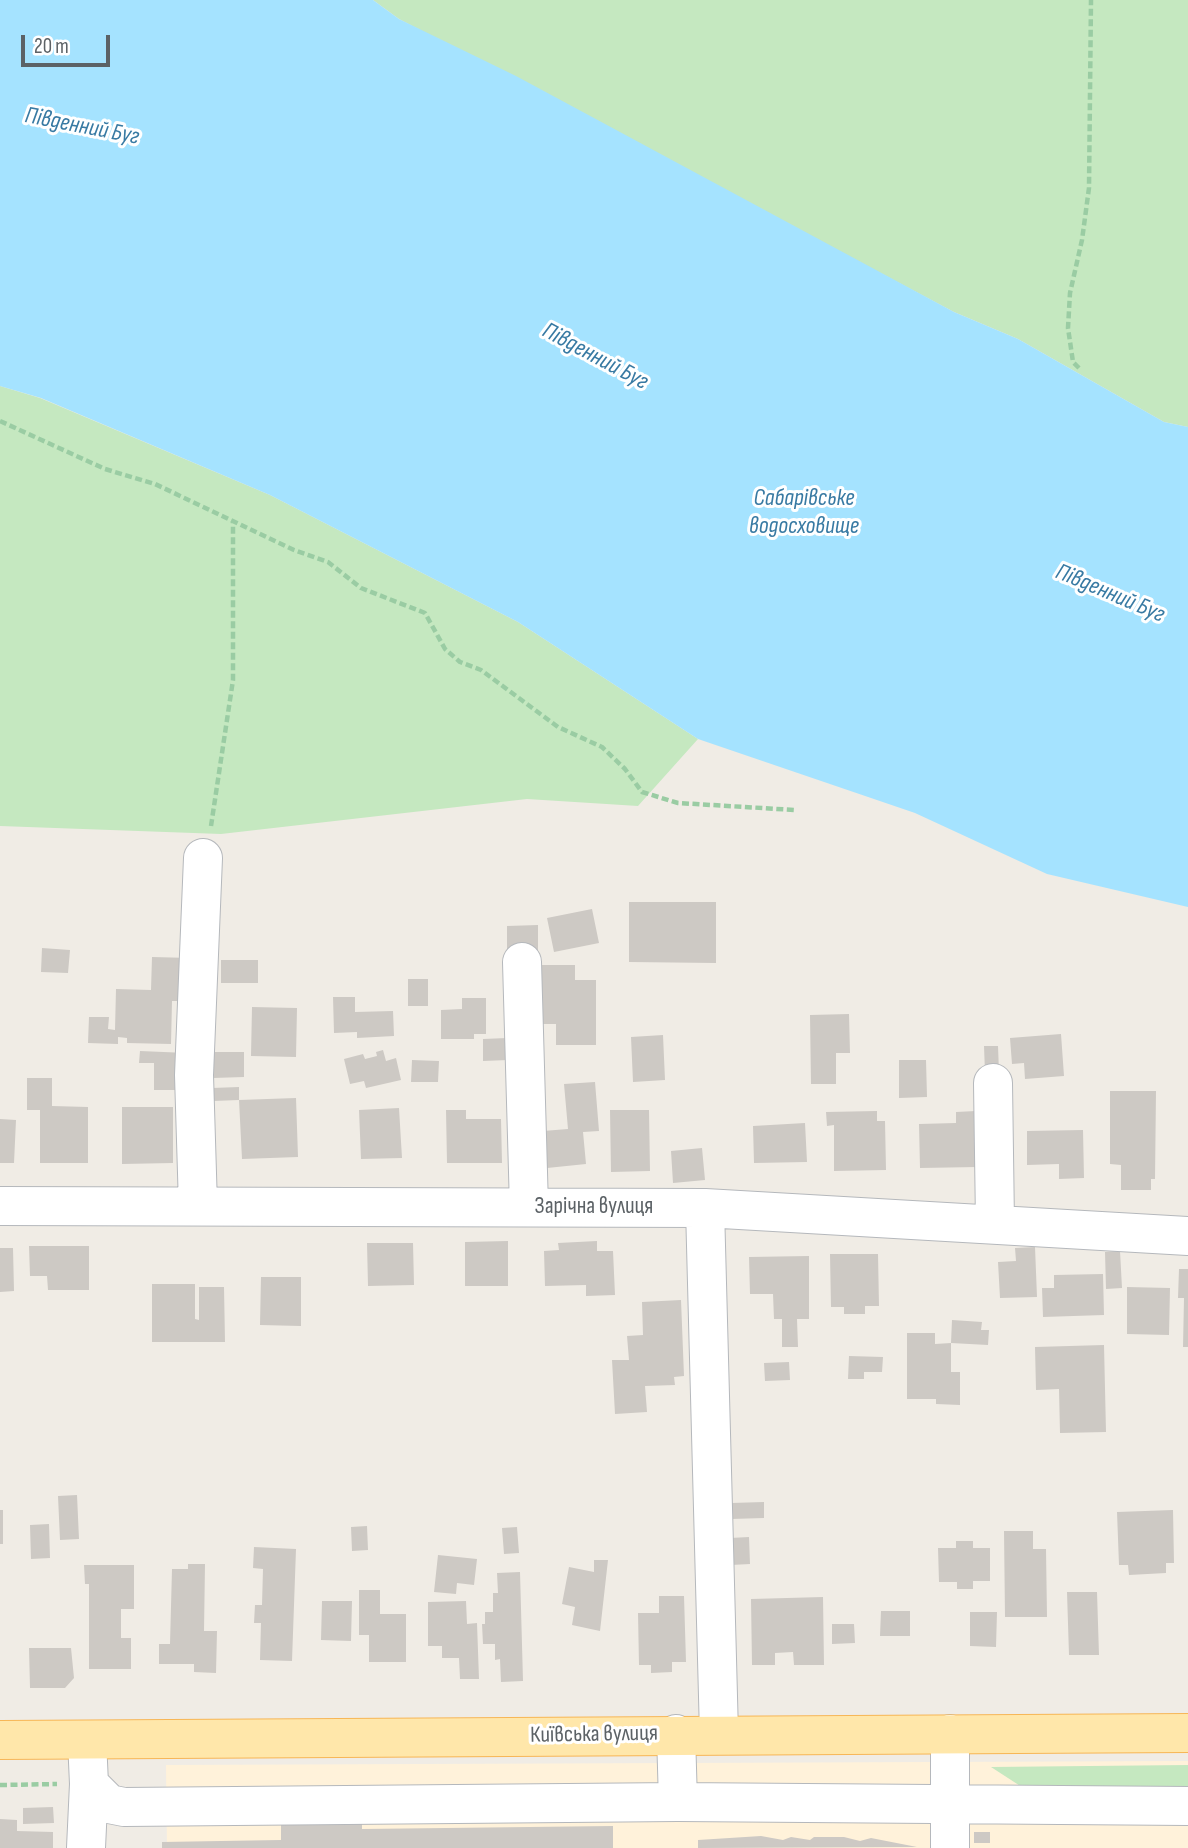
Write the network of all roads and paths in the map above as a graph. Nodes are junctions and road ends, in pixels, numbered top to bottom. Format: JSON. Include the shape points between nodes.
{"nodes":[{"id":1,"x":1091,"y":0,"type":"edge"},
{"id":2,"x":1079,"y":368,"type":"dead end"},
{"id":3,"x":0,"y":421,"type":"edge"},
{"id":4,"x":233,"y":521,"type":"junction"},
{"id":5,"x":795,"y":810,"type":"dead end"},
{"id":6,"x":203,"y":858,"type":"joint"},
{"id":7,"x":522,"y":961,"type":"dead end"},
{"id":8,"x":992,"y":1083,"type":"dead end"},
{"id":9,"x":0,"y":1206,"type":"edge"},
{"id":10,"x":198,"y":1206,"type":"junction"},
{"id":11,"x":529,"y":1207,"type":"junction"},
{"id":12,"x":705,"y":1208,"type":"junction"},
{"id":13,"x":995,"y":1223,"type":"junction"},
{"id":14,"x":1188,"y":1236,"type":"edge"},
{"id":15,"x":1188,"y":1733,"type":"edge"},
{"id":16,"x":676,"y":1734,"type":"junction"},
{"id":17,"x":719,"y":1734,"type":"junction"},
{"id":18,"x":950,"y":1734,"type":"junction"},
{"id":19,"x":0,"y":1740,"type":"edge"},
{"id":20,"x":87,"y":1740,"type":"junction"},
{"id":21,"x":89,"y":1784,"type":"junction"},
{"id":22,"x":0,"y":1785,"type":"edge"},
{"id":23,"x":678,"y":1802,"type":"junction"},
{"id":24,"x":950,"y":1806,"type":"junction"},
{"id":25,"x":1188,"y":1806,"type":"edge"},
{"id":26,"x":86,"y":1848,"type":"edge"},
{"id":27,"x":950,"y":1848,"type":"edge"}],
"edges":[{"from":1,"to":2,"type":"path","via":[[1089,188],[1068,328],[1073,362]]},
{"from":3,"to":4,"type":"path"},
{"from":4,"to":5,"type":"path","via":[[328,562],[362,588],[425,613],[445,649],[460,662],[481,670],[558,727],[602,747],[642,792],[678,803]]},
{"from":4,"to":6,"type":"path","via":[[233,680]]},
{"from":6,"to":10,"type":"street","via":[[194,1075]]},
{"from":7,"to":11,"type":"street"},
{"from":8,"to":13,"type":"street"},
{"from":9,"to":10,"type":"street","name":"Зарічна вулиця"},
{"from":10,"to":11,"type":"street","name":"Зарічна вулиця"},
{"from":11,"to":12,"type":"street","name":"Зарічна вулиця"},
{"from":12,"to":13,"type":"street","name":"Зарічна вулиця"},
{"from":12,"to":17,"type":"street"},
{"from":13,"to":14,"type":"street","name":"Зарічна вулиця"},
{"from":15,"to":18,"type":"main road","name":"Київська вулиця"},
{"from":16,"to":17,"type":"main road","name":"Київська вулиця"},
{"from":16,"to":20,"type":"main road","name":"Київська вулиця"},
{"from":16,"to":23,"type":"street"},
{"from":17,"to":18,"type":"main road","name":"Київська вулиця"},
{"from":18,"to":24,"type":"street"},
{"from":19,"to":20,"type":"main road","name":"Київська вулиця"},
{"from":20,"to":21,"type":"street"},
{"from":21,"to":22,"type":"path"},
{"from":21,"to":23,"type":"street","via":[[109,1804],[124,1807]]},
{"from":21,"to":26,"type":"street"},
{"from":23,"to":24,"type":"street"},
{"from":24,"to":25,"type":"street"},
{"from":24,"to":27,"type":"street"}]}
